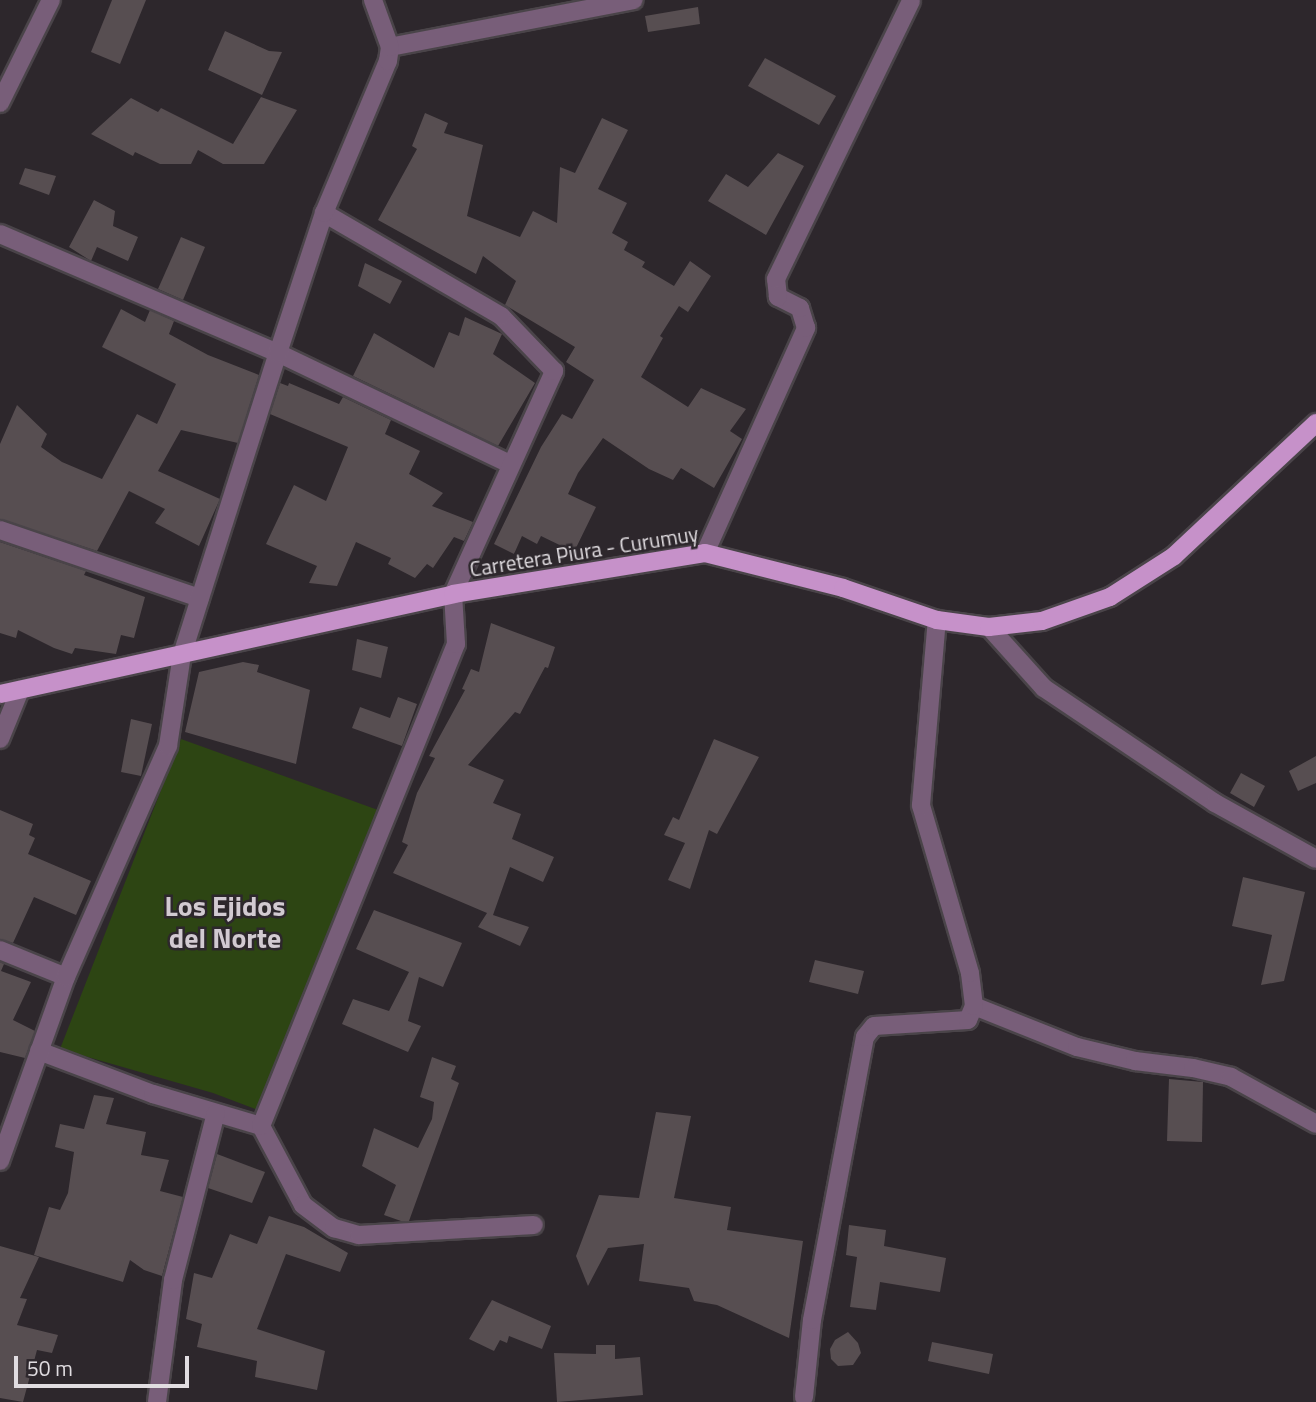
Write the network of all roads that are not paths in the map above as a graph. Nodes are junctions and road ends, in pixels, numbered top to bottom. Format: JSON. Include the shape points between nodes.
{"nodes":[{"id":1,"x":51,"y":0,"type":"edge"},
{"id":2,"x":373,"y":0,"type":"edge"},
{"id":3,"x":633,"y":0,"type":"edge"},
{"id":4,"x":911,"y":1,"type":"edge"},
{"id":5,"x":390,"y":47,"type":"junction"},
{"id":6,"x":0,"y":103,"type":"edge"},
{"id":7,"x":324,"y":213,"type":"junction"},
{"id":8,"x":0,"y":234,"type":"edge"},
{"id":9,"x":278,"y":353,"type":"junction"},
{"id":10,"x":1316,"y":423,"type":"edge"},
{"id":11,"x":510,"y":464,"type":"junction"},
{"id":12,"x":0,"y":530,"type":"edge"},
{"id":13,"x":705,"y":553,"type":"junction"},
{"id":14,"x":453,"y":594,"type":"junction"},
{"id":15,"x":200,"y":598,"type":"junction"},
{"id":16,"x":937,"y":620,"type":"junction"},
{"id":17,"x":989,"y":627,"type":"junction"},
{"id":18,"x":182,"y":655,"type":"junction"},
{"id":19,"x":20,"y":690,"type":"junction"},
{"id":20,"x":0,"y":694,"type":"edge"},
{"id":21,"x":0,"y":739,"type":"edge"},
{"id":22,"x":1316,"y":859,"type":"edge"},
{"id":23,"x":0,"y":950,"type":"edge"},
{"id":24,"x":66,"y":977,"type":"junction"},
{"id":25,"x":974,"y":1006,"type":"junction"},
{"id":26,"x":39,"y":1051,"type":"junction"},
{"id":27,"x":216,"y":1113,"type":"junction"},
{"id":28,"x":1316,"y":1124,"type":"edge"},
{"id":29,"x":261,"y":1126,"type":"junction"},
{"id":30,"x":0,"y":1161,"type":"edge"},
{"id":31,"x":534,"y":1226,"type":"dead end"},
{"id":32,"x":804,"y":1397,"type":"dead end"},
{"id":33,"x":157,"y":1402,"type":"edge"}],
"edges":[{"from":1,"to":6,"type":"street"},
{"from":2,"to":5,"type":"street"},
{"from":3,"to":5,"type":"street"},
{"from":4,"to":13,"type":"street","via":[[776,279],[778,297],[800,308],[806,328]]},
{"from":5,"to":7,"type":"street"},
{"from":7,"to":9,"type":"street"},
{"from":7,"to":11,"type":"street","via":[[501,316],[554,371]]},
{"from":8,"to":9,"type":"street"},
{"from":9,"to":11,"type":"street"},
{"from":9,"to":15,"type":"street"},
{"from":10,"to":17,"type":"main road","name":"Carretera Piura - Curumuy","via":[[1174,556],[1110,597],[1042,621]]},
{"from":11,"to":14,"type":"street"},
{"from":12,"to":15,"type":"street"},
{"from":13,"to":14,"type":"main road","name":"Carretera Piura - Curumuy"},
{"from":13,"to":16,"type":"main road","name":"Carretera Piura - Curumuy","via":[[843,587]]},
{"from":14,"to":18,"type":"main road","name":"Carretera Piura - Curumuy"},
{"from":14,"to":29,"type":"street","via":[[457,644]]},
{"from":15,"to":18,"type":"street"},
{"from":16,"to":17,"type":"main road","name":"Carretera Piura - Curumuy"},
{"from":16,"to":25,"type":"street","via":[[921,804],[970,973]]},
{"from":17,"to":22,"type":"street","via":[[1044,688],[1215,803]]},
{"from":18,"to":19,"type":"main road","name":"Carretera Piura - Curumuy"},
{"from":18,"to":24,"type":"street","via":[[168,746]]},
{"from":19,"to":20,"type":"main road","name":"Carretera Piura - Curumuy"},
{"from":19,"to":21,"type":"street"},
{"from":23,"to":24,"type":"street"},
{"from":24,"to":26,"type":"street"},
{"from":25,"to":28,"type":"street","via":[[1077,1047],[1231,1077]]},
{"from":25,"to":32,"type":"street","via":[[968,1020],[874,1026],[865,1037],[812,1320]]},
{"from":26,"to":27,"type":"street"},
{"from":26,"to":30,"type":"street"},
{"from":27,"to":29,"type":"street"},
{"from":27,"to":33,"type":"street","via":[[173,1279]]},
{"from":29,"to":31,"type":"street","via":[[303,1205],[334,1228],[359,1235]]}]}
